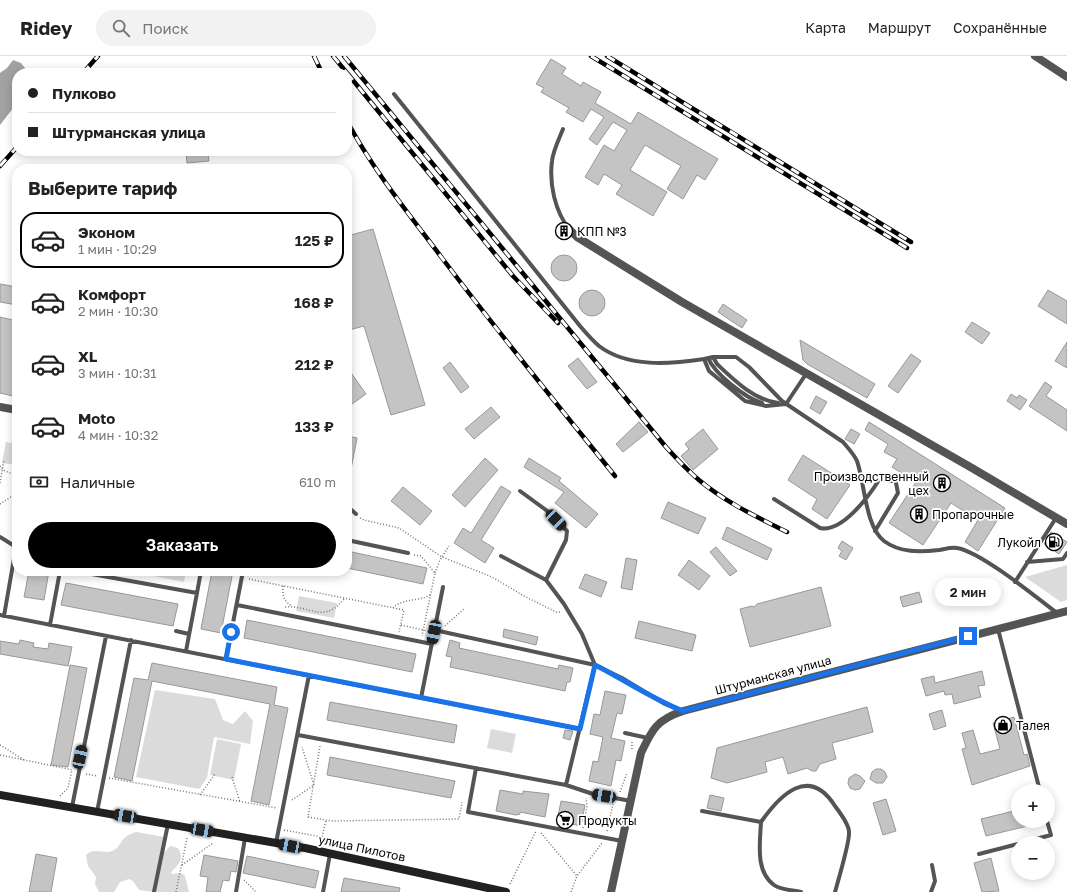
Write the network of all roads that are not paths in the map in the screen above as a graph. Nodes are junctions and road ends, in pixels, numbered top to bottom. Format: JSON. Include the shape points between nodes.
{"nodes":[{"id":1,"x":1036,"y":56,"type":"edge"},
{"id":2,"x":1067,"y":77,"type":"edge"},
{"id":3,"x":394,"y":94,"type":"dead end"},
{"id":4,"x":563,"y":129,"type":"dead end"},
{"id":5,"x":569,"y":229,"type":"joint"},
{"id":6,"x":714,"y":357,"type":"junction"},
{"id":7,"x":706,"y":358,"type":"junction"},
{"id":8,"x":806,"y":374,"type":"junction"},
{"id":9,"x":786,"y":404,"type":"junction"},
{"id":10,"x":0,"y":407,"type":"edge"},
{"id":11,"x":12,"y":409,"type":"edge"},
{"id":12,"x":520,"y":491,"type":"dead end"},
{"id":13,"x":774,"y":499,"type":"dead end"},
{"id":14,"x":867,"y":499,"type":"junction"},
{"id":15,"x":352,"y":510,"type":"edge"},
{"id":16,"x":356,"y":514,"type":"road end"},
{"id":17,"x":1056,"y":518,"type":"junction"},
{"id":18,"x":1067,"y":524,"type":"edge"},
{"id":19,"x":875,"y":531,"type":"junction"},
{"id":20,"x":0,"y":537,"type":"edge"},
{"id":21,"x":352,"y":541,"type":"edge"},
{"id":22,"x":12,"y":544,"type":"edge"},
{"id":23,"x":408,"y":553,"type":"road end"},
{"id":24,"x":1067,"y":553,"type":"edge"},
{"id":25,"x":501,"y":556,"type":"dead end"},
{"id":26,"x":1027,"y":562,"type":"junction"},
{"id":27,"x":12,"y":566,"type":"edge"},
{"id":28,"x":59,"y":576,"type":"edge"},
{"id":29,"x":103,"y":576,"type":"edge"},
{"id":30,"x":200,"y":576,"type":"edge"},
{"id":31,"x":242,"y":576,"type":"edge"},
{"id":32,"x":546,"y":580,"type":"junction"},
{"id":33,"x":1015,"y":582,"type":"junction"},
{"id":34,"x":443,"y":587,"type":"dead end"},
{"id":35,"x":197,"y":593,"type":"junction"},
{"id":36,"x":236,"y":605,"type":"junction"},
{"id":37,"x":1067,"y":611,"type":"edge"},
{"id":38,"x":1057,"y":613,"type":"junction"},
{"id":39,"x":2,"y":615,"type":"edge"},
{"id":40,"x":50,"y":625,"type":"junction"},
{"id":41,"x":998,"y":628,"type":"junction"},
{"id":42,"x":176,"y":631,"type":"dead end"},
{"id":43,"x":436,"y":631,"type":"junction"},
{"id":44,"x":189,"y":634,"type":"junction"},
{"id":45,"x":106,"y":636,"type":"junction"},
{"id":46,"x":131,"y":640,"type":"junction"},
{"id":47,"x":432,"y":644,"type":"junction"},
{"id":48,"x":186,"y":651,"type":"junction"},
{"id":49,"x":226,"y":659,"type":"junction"},
{"id":50,"x":595,"y":665,"type":"junction"},
{"id":51,"x":309,"y":676,"type":"junction"},
{"id":52,"x":421,"y":698,"type":"junction"},
{"id":53,"x":683,"y":711,"type":"junction"},
{"id":54,"x":580,"y":729,"type":"junction"},
{"id":55,"x":627,"y":734,"type":"road end"},
{"id":56,"x":298,"y":735,"type":"junction"},
{"id":57,"x":648,"y":738,"type":"junction"},
{"id":58,"x":476,"y":768,"type":"junction"},
{"id":59,"x":1038,"y":784,"type":"edge"},
{"id":60,"x":566,"y":785,"type":"junction"},
{"id":61,"x":0,"y":795,"type":"edge"},
{"id":62,"x":630,"y":801,"type":"junction"},
{"id":63,"x":72,"y":807,"type":"junction"},
{"id":64,"x":702,"y":811,"type":"dead end"},
{"id":65,"x":97,"y":812,"type":"junction"},
{"id":66,"x":761,"y":822,"type":"junction"},
{"id":67,"x":168,"y":824,"type":"junction"},
{"id":68,"x":1049,"y":828,"type":"edge"},
{"id":69,"x":1047,"y":836,"type":"edge"},
{"id":70,"x":245,"y":837,"type":"junction"},
{"id":71,"x":622,"y":841,"type":"junction"},
{"id":72,"x":276,"y":843,"type":"junction"},
{"id":73,"x":1011,"y":846,"type":"edge"},
{"id":74,"x":330,"y":853,"type":"junction"},
{"id":75,"x":979,"y":854,"type":"dead end"},
{"id":76,"x":932,"y":865,"type":"dead end"},
{"id":77,"x":471,"y":888,"type":"edge"},
{"id":78,"x":154,"y":892,"type":"edge"},
{"id":79,"x":236,"y":892,"type":"edge"},
{"id":80,"x":323,"y":892,"type":"edge"},
{"id":81,"x":506,"y":892,"type":"edge"},
{"id":82,"x":611,"y":892,"type":"edge"},
{"id":83,"x":801,"y":892,"type":"edge"},
{"id":84,"x":835,"y":892,"type":"edge"},
{"id":85,"x":930,"y":892,"type":"edge"}],
"edges":[{"from":1,"to":2,"type":"street"},
{"from":3,"to":7,"type":"lane","via":[[580,326],[600,346],[627,359],[642,362],[666,363]]},
{"from":4,"to":5,"type":"lane","via":[[552,161],[553,192],[560,217]]},
{"from":5,"to":8,"type":"street","via":[[577,237],[676,298]]},
{"from":6,"to":7,"type":"lane"},
{"from":6,"to":9,"type":"lane","via":[[717,364],[760,399]]},
{"from":6,"to":9,"type":"lane","via":[[736,357]]},
{"from":7,"to":9,"type":"lane","via":[[709,371],[745,401],[766,406]]},
{"from":8,"to":9,"type":"lane"},
{"from":8,"to":17,"type":"street"},
{"from":9,"to":14,"type":"lane","via":[[843,442],[850,450],[857,462]]},
{"from":10,"to":11,"type":"street"},
{"from":12,"to":32,"type":"lane","via":[[546,510],[567,531],[566,540]]},
{"from":13,"to":14,"type":"lane","via":[[820,528],[826,529],[840,523]]},
{"from":14,"to":19,"type":"lane"},
{"from":14,"to":19,"type":"lane","via":[[879,480],[894,482],[898,493]]},
{"from":15,"to":16,"type":"lane"},
{"from":17,"to":18,"type":"street"},
{"from":17,"to":26,"type":"lane"},
{"from":19,"to":33,"type":"lane","via":[[884,541],[909,551],[952,548],[963,550]]},
{"from":20,"to":22,"type":"lane"},
{"from":21,"to":23,"type":"lane"},
{"from":24,"to":26,"type":"lane","via":[[1063,559]]},
{"from":25,"to":32,"type":"lane"},
{"from":26,"to":33,"type":"lane"},
{"from":27,"to":39,"type":"lane"},
{"from":28,"to":40,"type":"lane"},
{"from":29,"to":35,"type":"lane"},
{"from":30,"to":35,"type":"lane"},
{"from":31,"to":36,"type":"lane"},
{"from":32,"to":50,"type":"lane","via":[[582,634]]},
{"from":33,"to":38,"type":"lane"},
{"from":34,"to":43,"type":"lane"},
{"from":35,"to":44,"type":"lane"},
{"from":36,"to":47,"type":"lane"},
{"from":36,"to":49,"type":"lane"},
{"from":37,"to":38,"type":"street","name":"Штурманская улица"},
{"from":38,"to":41,"type":"street","name":"Штурманская улица"},
{"from":39,"to":40,"type":"lane"},
{"from":40,"to":45,"type":"lane"},
{"from":41,"to":53,"type":"street","name":"Штурманская улица"},
{"from":41,"to":59,"type":"lane"},
{"from":42,"to":44,"type":"lane"},
{"from":43,"to":47,"type":"lane"},
{"from":43,"to":50,"type":"lane"},
{"from":44,"to":48,"type":"lane"},
{"from":45,"to":46,"type":"lane"},
{"from":45,"to":63,"type":"lane"},
{"from":46,"to":48,"type":"lane"},
{"from":46,"to":65,"type":"lane"},
{"from":47,"to":52,"type":"lane"},
{"from":48,"to":49,"type":"lane"},
{"from":49,"to":51,"type":"lane"},
{"from":50,"to":53,"type":"lane"},
{"from":50,"to":54,"type":"lane"},
{"from":51,"to":52,"type":"lane"},
{"from":51,"to":56,"type":"lane"},
{"from":52,"to":54,"type":"lane"},
{"from":53,"to":57,"type":"street","name":"Штурманская улица","via":[[661,721]]},
{"from":54,"to":60,"type":"lane"},
{"from":55,"to":57,"type":"lane"},
{"from":56,"to":58,"type":"lane"},
{"from":56,"to":72,"type":"lane"},
{"from":57,"to":62,"type":"street","name":"Штурманская улица","via":[[641,754]]},
{"from":58,"to":60,"type":"lane"},
{"from":58,"to":71,"type":"lane","via":[[468,812]]},
{"from":60,"to":62,"type":"lane"},
{"from":61,"to":63,"type":"street","name":"улица Пилотов"},
{"from":62,"to":71,"type":"street","name":"Штурманская улица"},
{"from":63,"to":65,"type":"street","name":"улица Пилотов"},
{"from":64,"to":66,"type":"lane"},
{"from":65,"to":67,"type":"street","name":"улица Пилотов"},
{"from":66,"to":83,"type":"lane","via":[[760,863],[766,876],[774,886]]},
{"from":66,"to":84,"type":"lane","via":[[775,803],[788,792],[803,786],[817,787],[824,792],[842,816],[850,832]]},
{"from":67,"to":70,"type":"street","name":"улица Пилотов"},
{"from":67,"to":78,"type":"lane"},
{"from":68,"to":69,"type":"lane","via":[[1051,835]]},
{"from":70,"to":72,"type":"street","name":"улица Пилотов"},
{"from":70,"to":79,"type":"lane"},
{"from":71,"to":82,"type":"street","name":"Штурманская улица"},
{"from":72,"to":74,"type":"street","name":"улица Пилотов"},
{"from":73,"to":75,"type":"lane"},
{"from":74,"to":77,"type":"street","name":"улица Пилотов"},
{"from":74,"to":80,"type":"lane"},
{"from":76,"to":85,"type":"lane","via":[[935,882]]},
{"from":77,"to":81,"type":"street","name":"улица Пилотов"}]}
